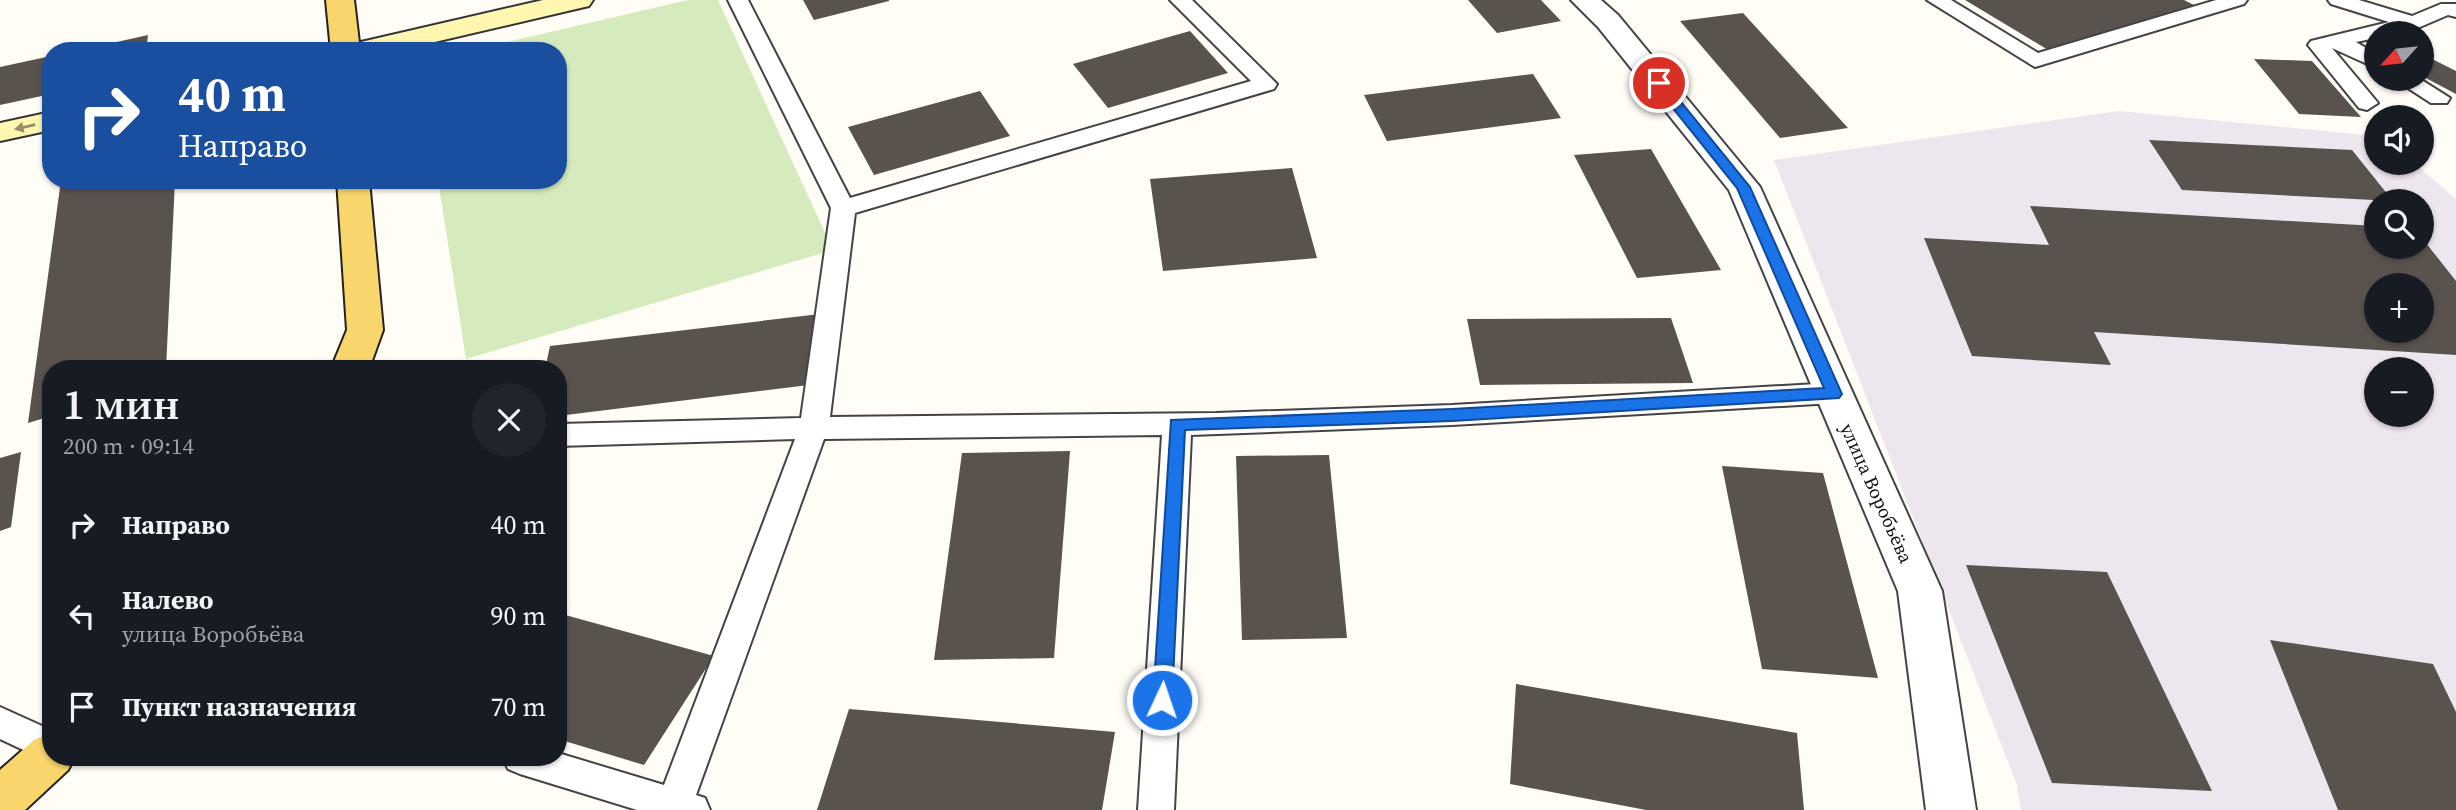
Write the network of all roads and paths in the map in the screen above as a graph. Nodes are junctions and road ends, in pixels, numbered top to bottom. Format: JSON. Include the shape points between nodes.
{"nodes":[{"id":1,"x":340,"y":0,"type":"edge"},
{"id":2,"x":579,"y":0,"type":"edge"},
{"id":3,"x":737,"y":0,"type":"edge"},
{"id":4,"x":1180,"y":0,"type":"edge"},
{"id":5,"x":1585,"y":0,"type":"edge"},
{"id":6,"x":1937,"y":0,"type":"edge"},
{"id":7,"x":2237,"y":0,"type":"edge"},
{"id":8,"x":2338,"y":0,"type":"edge"},
{"id":9,"x":2445,"y":6,"type":"edge"},
{"id":10,"x":2406,"y":21,"type":"edge"},
{"id":11,"x":2417,"y":21,"type":"edge"},
{"id":12,"x":2364,"y":35,"type":"edge"},
{"id":13,"x":2338,"y":41,"type":"junction"},
{"id":14,"x":345,"y":42,"type":"edge"},
{"id":15,"x":397,"y":42,"type":"edge"},
{"id":16,"x":2364,"y":55,"type":"edge"},
{"id":17,"x":2426,"y":91,"type":"edge"},
{"id":18,"x":2439,"y":98,"type":"dead end"},
{"id":19,"x":2367,"y":103,"type":"dead end"},
{"id":20,"x":42,"y":123,"type":"edge"},
{"id":21,"x":0,"y":132,"type":"edge"},
{"id":22,"x":354,"y":189,"type":"edge"},
{"id":23,"x":843,"y":208,"type":"junction"},
{"id":24,"x":354,"y":360,"type":"edge"},
{"id":25,"x":1834,"y":394,"type":"junction"},
{"id":26,"x":1177,"y":424,"type":"junction"},
{"id":27,"x":814,"y":428,"type":"junction"},
{"id":28,"x":567,"y":435,"type":"edge"},
{"id":29,"x":0,"y":722,"type":"edge"},
{"id":30,"x":42,"y":743,"type":"edge"},
{"id":31,"x":42,"y":763,"type":"edge"},
{"id":32,"x":545,"y":766,"type":"edge"},
{"id":33,"x":0,"y":801,"type":"edge"},
{"id":34,"x":679,"y":809,"type":"edge"},
{"id":35,"x":1156,"y":810,"type":"edge"},
{"id":36,"x":1951,"y":810,"type":"edge"}],
"edges":[{"from":1,"to":14,"type":"main road"},
{"from":2,"to":15,"type":"street"},
{"from":3,"to":23,"type":"lane"},
{"from":4,"to":23,"type":"lane","via":[[1266,84]]},
{"from":5,"to":25,"type":"street","name":"улица Воробьёва","via":[[1608,21],[1744,187]]},
{"from":6,"to":7,"type":"lane","via":[[2035,61]]},
{"from":8,"to":10,"type":"lane"},
{"from":9,"to":11,"type":"lane"},
{"from":12,"to":13,"type":"lane"},
{"from":13,"to":16,"type":"lane"},
{"from":13,"to":19,"type":"lane","via":[[2318,45]]},
{"from":17,"to":18,"type":"lane"},
{"from":20,"to":21,"type":"street","one_way":true},
{"from":22,"to":24,"type":"main road","via":[[365,330]]},
{"from":23,"to":27,"type":"lane"},
{"from":25,"to":26,"type":"lane","via":[[1452,415]]},
{"from":25,"to":36,"type":"street","name":"улица Воробьёва","via":[[1920,591]]},
{"from":26,"to":27,"type":"lane"},
{"from":26,"to":35,"type":"lane"},
{"from":27,"to":28,"type":"lane"},
{"from":27,"to":34,"type":"lane"},
{"from":29,"to":30,"type":"lane"},
{"from":31,"to":33,"type":"main road"},
{"from":32,"to":34,"type":"lane"}]}
